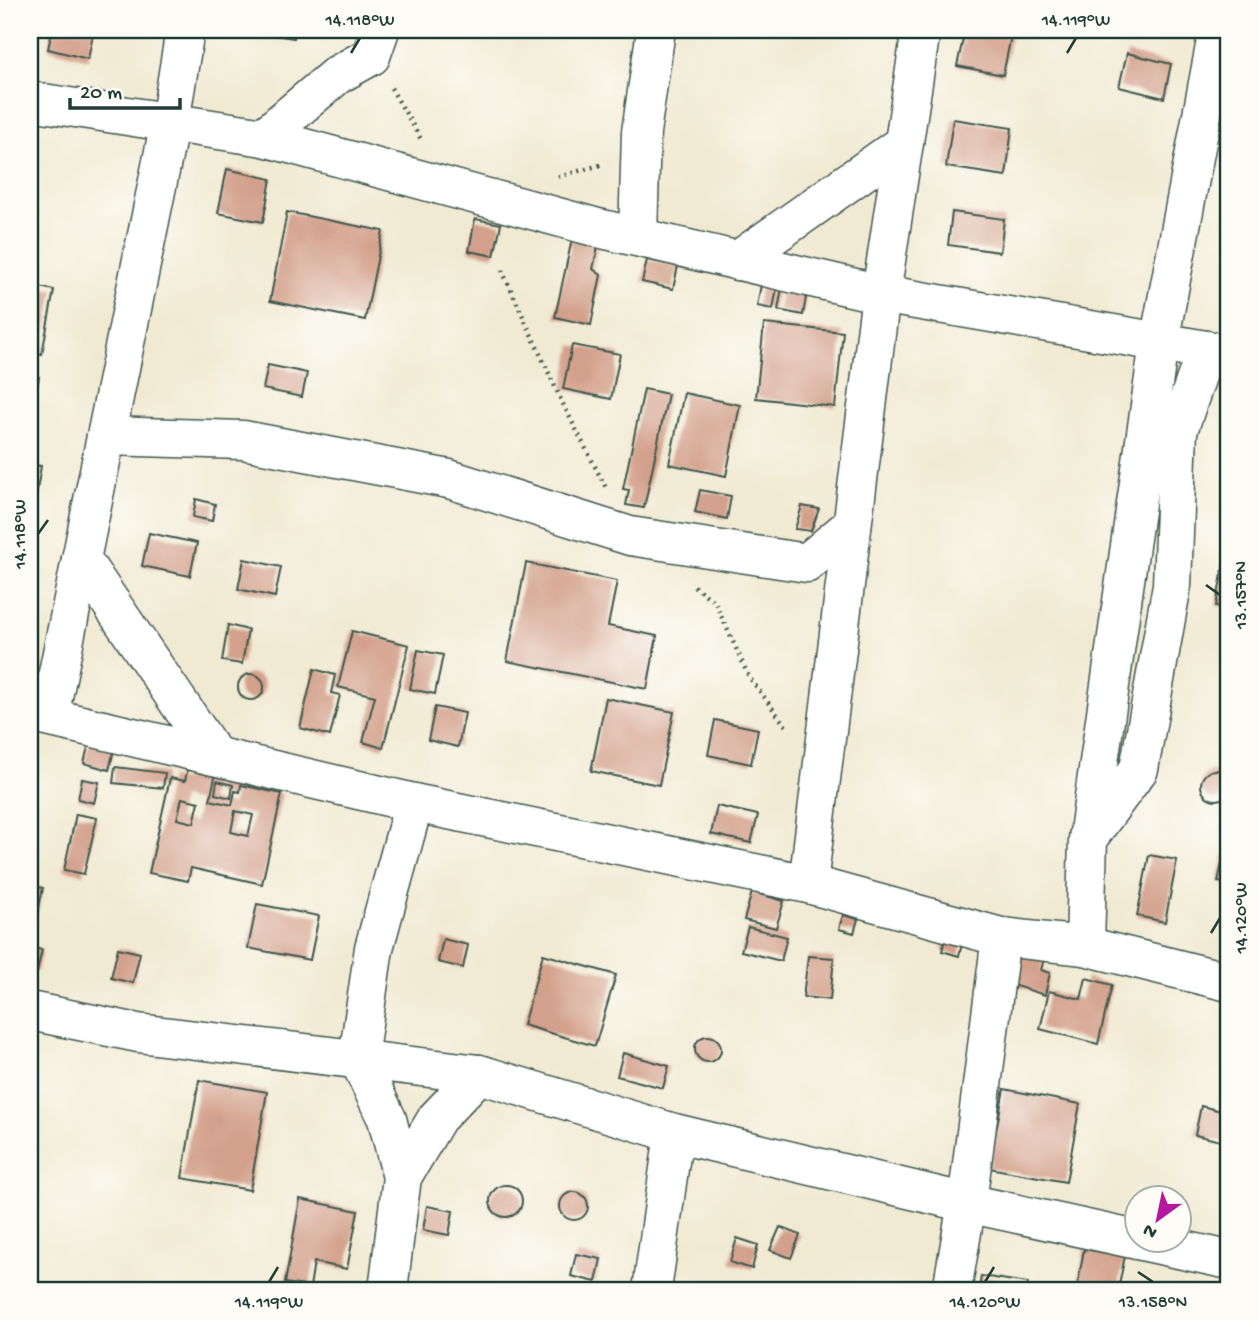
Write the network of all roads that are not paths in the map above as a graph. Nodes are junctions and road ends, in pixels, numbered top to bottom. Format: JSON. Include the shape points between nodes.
{"nodes":[{"id":1,"x":185,"y":30,"type":"edge"},
{"id":2,"x":656,"y":30,"type":"edge"},
{"id":3,"x":921,"y":30,"type":"edge"},
{"id":4,"x":1218,"y":30,"type":"edge"},
{"id":5,"x":376,"y":43,"type":"edge"},
{"id":6,"x":30,"y":101,"type":"edge"},
{"id":7,"x":170,"y":122,"type":"junction"},
{"id":8,"x":264,"y":137,"type":"junction"},
{"id":9,"x":904,"y":143,"type":"junction"},
{"id":10,"x":638,"y":237,"type":"junction"},
{"id":11,"x":737,"y":261,"type":"junction"},
{"id":12,"x":881,"y":294,"type":"junction"},
{"id":13,"x":1159,"y":343,"type":"junction"},
{"id":14,"x":1217,"y":352,"type":"edge"},
{"id":15,"x":106,"y":436,"type":"junction"},
{"id":16,"x":852,"y":525,"type":"junction"},
{"id":17,"x":81,"y":559,"type":"junction"},
{"id":18,"x":39,"y":715,"type":"edge"},
{"id":19,"x":215,"y":756,"type":"junction"},
{"id":20,"x":414,"y":803,"type":"junction"},
{"id":21,"x":1088,"y":839,"type":"junction"},
{"id":22,"x":808,"y":884,"type":"junction"},
{"id":23,"x":1001,"y":937,"type":"junction"},
{"id":24,"x":1085,"y":946,"type":"junction"},
{"id":25,"x":1229,"y":982,"type":"edge"},
{"id":26,"x":30,"y":1011,"type":"edge"},
{"id":27,"x":358,"y":1058,"type":"junction"},
{"id":28,"x":479,"y":1074,"type":"junction"},
{"id":29,"x":674,"y":1133,"type":"junction"},
{"id":30,"x":402,"y":1177,"type":"junction"},
{"id":31,"x":967,"y":1203,"type":"junction"},
{"id":32,"x":1229,"y":1260,"type":"edge"},
{"id":33,"x":388,"y":1290,"type":"edge"},
{"id":34,"x":652,"y":1290,"type":"edge"},
{"id":35,"x":952,"y":1290,"type":"edge"}],
"edges":[{"from":1,"to":7,"type":"street"},
{"from":2,"to":10,"type":"street","via":[[641,132]]},
{"from":3,"to":9,"type":"street"},
{"from":4,"to":13,"type":"street"},
{"from":5,"to":8,"type":"street"},
{"from":6,"to":7,"type":"street"},
{"from":7,"to":8,"type":"street"},
{"from":7,"to":15,"type":"street"},
{"from":8,"to":10,"type":"street"},
{"from":9,"to":11,"type":"street"},
{"from":9,"to":12,"type":"street"},
{"from":10,"to":11,"type":"street"},
{"from":11,"to":12,"type":"street"},
{"from":12,"to":13,"type":"street"},
{"from":12,"to":16,"type":"street"},
{"from":13,"to":14,"type":"street"},
{"from":13,"to":21,"type":"street"},
{"from":14,"to":21,"type":"street","via":[[1178,431],[1172,585],[1139,769]]},
{"from":15,"to":16,"type":"street","via":[[243,440],[449,479],[630,536],[807,563]]},
{"from":15,"to":17,"type":"street"},
{"from":16,"to":22,"type":"street"},
{"from":17,"to":18,"type":"street"},
{"from":17,"to":19,"type":"street"},
{"from":18,"to":19,"type":"street"},
{"from":19,"to":20,"type":"street"},
{"from":20,"to":22,"type":"street"},
{"from":20,"to":27,"type":"street","via":[[374,948]]},
{"from":21,"to":24,"type":"street"},
{"from":22,"to":23,"type":"street"},
{"from":23,"to":24,"type":"street"},
{"from":23,"to":31,"type":"street"},
{"from":24,"to":25,"type":"street"},
{"from":26,"to":27,"type":"street","via":[[138,1033]]},
{"from":27,"to":28,"type":"street"},
{"from":27,"to":30,"type":"street","via":[[387,1119]]},
{"from":28,"to":29,"type":"street"},
{"from":28,"to":30,"type":"street","via":[[437,1118]]},
{"from":29,"to":31,"type":"street"},
{"from":29,"to":34,"type":"street"},
{"from":30,"to":33,"type":"street"},
{"from":31,"to":32,"type":"street"},
{"from":31,"to":35,"type":"street"}]}
